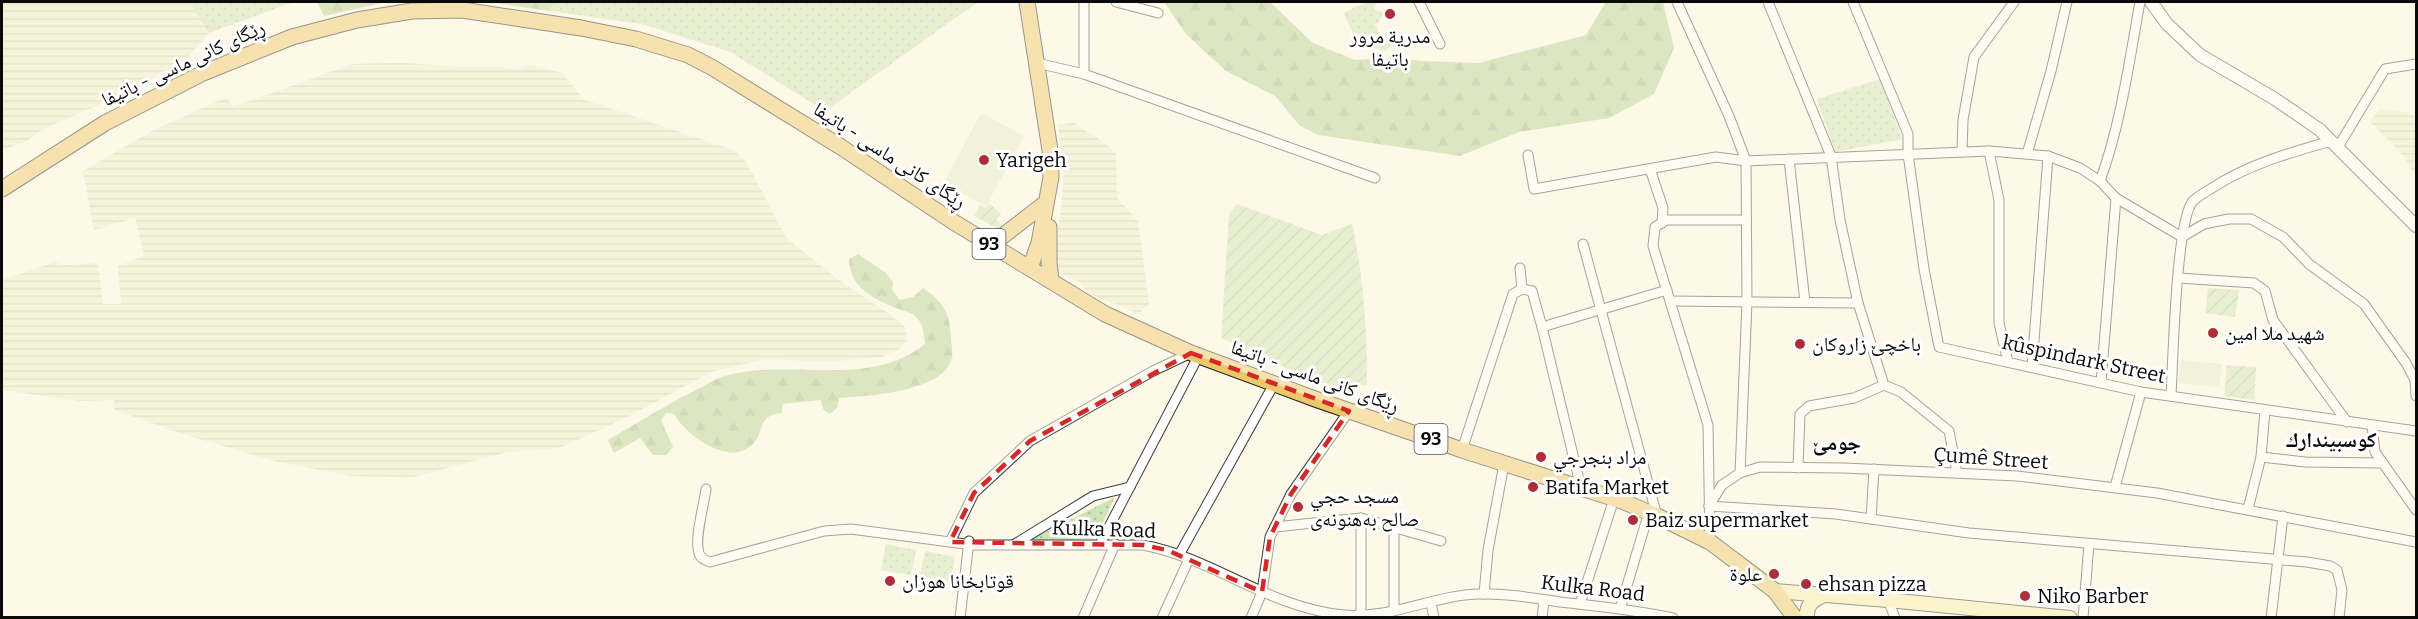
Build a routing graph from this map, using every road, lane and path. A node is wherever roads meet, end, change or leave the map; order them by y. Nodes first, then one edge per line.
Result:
1 (1027, 2) edge
2 (1084, 2) edge
3 (1116, 2) edge
4 (1419, 2) edge
5 (1677, 2) edge
6 (1768, 2) edge
7 (1853, 2) edge
8 (2014, 2) edge
9 (2067, 2) edge
10 (2140, 2) edge
11 (2151, 2) edge
12 (1158, 13) dead end
13 (1440, 44) dead end
14 (1037, 63) junction
15 (2416, 64) edge
16 (1084, 74) junction
17 (2334, 144) junction
18 (1989, 151) junction
19 (1962, 152) junction
20 (1908, 154) junction
21 (2027, 154) junction
22 (1528, 155) dead end
23 (1831, 156) junction
24 (2048, 156) junction
25 (1789, 159) junction
26 (1746, 161) junction
27 (1650, 169) junction
28 (1375, 178) dead end
29 (2100, 181) junction
30 (2, 189) edge
31 (2116, 198) junction
32 (1045, 203) junction
33 (1746, 220) junction
34 (1662, 223) junction
35 (2416, 226) edge
36 (2182, 237) junction
37 (1583, 244) dead end
38 (991, 245) junction
39 (1025, 265) junction
40 (1520, 268) dead end
41 (2179, 278) junction
42 (1051, 281) junction
43 (1522, 289) junction
44 (1667, 290) junction
45 (1671, 301) junction
46 (1747, 302) junction
47 (1805, 302) junction
48 (1858, 303) junction
49 (1600, 311) junction
50 (1542, 327) junction
51 (1195, 354) junction
52 (2008, 362) junction
53 (2032, 367) junction
54 (2416, 380) edge
55 (2101, 382) junction
56 (1274, 384) junction
57 (1884, 385) junction
58 (2141, 392) junction
59 (2170, 396) junction
60 (2416, 396) edge
61 (2265, 410) junction
62 (1349, 411) junction
63 (2347, 422) junction
64 (2372, 426) junction
65 (2416, 431) edge
66 (1462, 450) junction
67 (2261, 456) junction
68 (2383, 463) junction
69 (1504, 464) junction
70 (1798, 468) junction
71 (1874, 470) junction
72 (1740, 473) junction
73 (1957, 473) junction
74 (1130, 487) junction
75 (1581, 488) junction
76 (2115, 488) junction
77 (706, 489) dead end
78 (1614, 498) junction
79 (1709, 506) junction
80 (2248, 509) junction
81 (2416, 510) edge
82 (1653, 514) junction
83 (2283, 516) junction
84 (1361, 518) junction
85 (1871, 519) junction
86 (1394, 526) junction
87 (1275, 527) junction
88 (1441, 541) dead end
89 (950, 542) junction
90 (1710, 542) junction
91 (2416, 542) edge
92 (969, 543) junction
93 (1013, 544) junction
94 (1100, 544) junction
95 (1115, 544) junction
96 (2089, 544) junction
97 (1179, 555) junction
98 (1189, 559) junction
99 (2280, 560) junction
100 (1775, 591) junction
101 (1262, 592) junction
102 (1484, 594) junction
103 (1824, 595) junction
104 (1544, 600) junction
105 (1888, 600) junction
106 (1431, 603) junction
107 (1580, 604) junction
108 (1394, 611) junction
109 (1615, 612) edge
110 (1361, 614) junction
111 (960, 618) edge
112 (1083, 618) edge
113 (1162, 618) edge
114 (1251, 618) edge
115 (1434, 618) edge
116 (1542, 618) edge
117 (1673, 618) edge
118 (1795, 618) edge
119 (1807, 618) edge
120 (1895, 618) edge
121 (2070, 618) edge
122 (2083, 618) edge
123 (2271, 618) edge
124 (2339, 618) edge

1 - 14 main road
2 - 16 street
3 - 12 street
4 - 13 street
5 - 26 street
6 - 23 street
7 - 20 street
8 - 19 street
9 - 21 street
10 - 29 street
11 - 17 street
14 - 16 street
14 - 32 main road
15 - 17 street
16 - 28 street
17 - 35 street
17 - 36 street
18 - 19 street
18 - 21 street
18 - 52 street
19 - 20 street
20 - 23 street
20 - 52 street, kûspindark Street
21 - 24 street
22 - 27 street
23 - 25 street
23 - 48 street
24 - 29 street
24 - 53 street
25 - 26 street
25 - 47 street
26 - 27 street
26 - 33 street
27 - 34 street
29 - 31 street
30 - 38 main road, ڕێگای کانی ماسی - باتيفا / 93
31 - 36 street
31 - 55 street
32 - 38 main road
32 - 39 main road
32 - 42 main road
33 - 34 street
33 - 46 street
34 - 44 street
36 - 41 street
36 - 54 street
37 - 49 street
38 - 39 main road, ڕێگای کانی ماسی - باتيفا / 93
39 - 42 main road, ڕێگای کانی ماسی - باتيفا / 93
40 - 43 street
41 - 59 street
41 - 63 street
42 - 51 main road, ڕێگای کانی ماسی - باتيفا / 93
43 - 50 street
43 - 66 street
44 - 45 street
44 - 49 street
45 - 46 street
45 - 79 street
46 - 47 street
46 - 72 street
47 - 48 street
48 - 57 street
49 - 50 street
49 - 82 street
50 - 75 street
51 - 56 main road, ڕێگای کانی ماسی - باتيفا / 93
51 - 74 street
51 - 89 street
52 - 53 street, kûspindark Street
53 - 55 street, kûspindark Street
54 - 60 street
55 - 58 street, kûspindark Street
56 - 62 main road, ڕێگای کانی ماسی - باتيفا / 93
56 - 97 street
57 - 70 street
57 - 73 street
58 - 59 street, kûspindark Street
58 - 76 street
59 - 61 street, kûspindark Street
61 - 63 street, kûspindark Street
61 - 67 street
62 - 66 main road, ڕێگای کانی ماسی - باتيفا / 93
62 - 87 street
63 - 64 street, kûspindark Street
64 - 65 street, kûspindark Street
64 - 68 street
66 - 69 main road, ڕێگای کانی ماسی - باتيفا / 93
67 - 68 street
67 - 80 street
68 - 81 street
69 - 75 main road, ڕێگای کانی ماسی - باتيفا / 93
69 - 102 street
70 - 71 street, Çumê Street
70 - 72 street, Çumê Street
71 - 73 street, Çumê Street
71 - 85 street
72 - 79 street, Çumê Street
73 - 76 street, Çumê Street
74 - 93 street
74 - 94 street
75 - 78 main road, ڕێگای کانی ماسی - باتيفا / 93
76 - 80 street, Çumê Street
77 - 89 street, Kulka Road
78 - 82 main road, ڕێگای کانی ماسی - باتيفا / 93
78 - 107 street
79 - 85 street
79 - 90 street
80 - 83 street, Çumê Street
82 - 90 main road, ڕێگای کانی ماسی - باتيفا / 93
82 - 109 street
83 - 91 street, Çumê Street
83 - 99 street
84 - 86 street
84 - 87 street
84 - 110 street
85 - 96 street
86 - 88 street
86 - 108 street
87 - 101 street
89 - 92 street, Kulka Road
90 - 100 main road, ڕێگای کانی ماسی - باتيفا / 93
92 - 93 street, Kulka Road
92 - 111 street
93 - 94 street, Kulka Road
94 - 95 street, Kulka Road
95 - 97 street, Kulka Road
95 - 112 street
96 - 99 street
96 - 122 street
97 - 98 street, Kulka Road
98 - 101 street, Kulka Road
98 - 113 street
99 - 123 street
99 - 124 street
100 - 103 main road
100 - 118 main road, ڕێگای کانی ماسی - باتيفا / 93
101 - 110 street, Kulka Road
101 - 114 street
102 - 104 street, Kulka Road
102 - 106 street, Kulka Road
103 - 105 main road
103 - 119 main road
104 - 107 street, Kulka Road
104 - 116 street
105 - 120 street
105 - 121 main road
106 - 108 street, Kulka Road
106 - 115 street
107 - 109 street, Kulka Road
108 - 110 street, Kulka Road
109 - 117 street, Kulka Road

